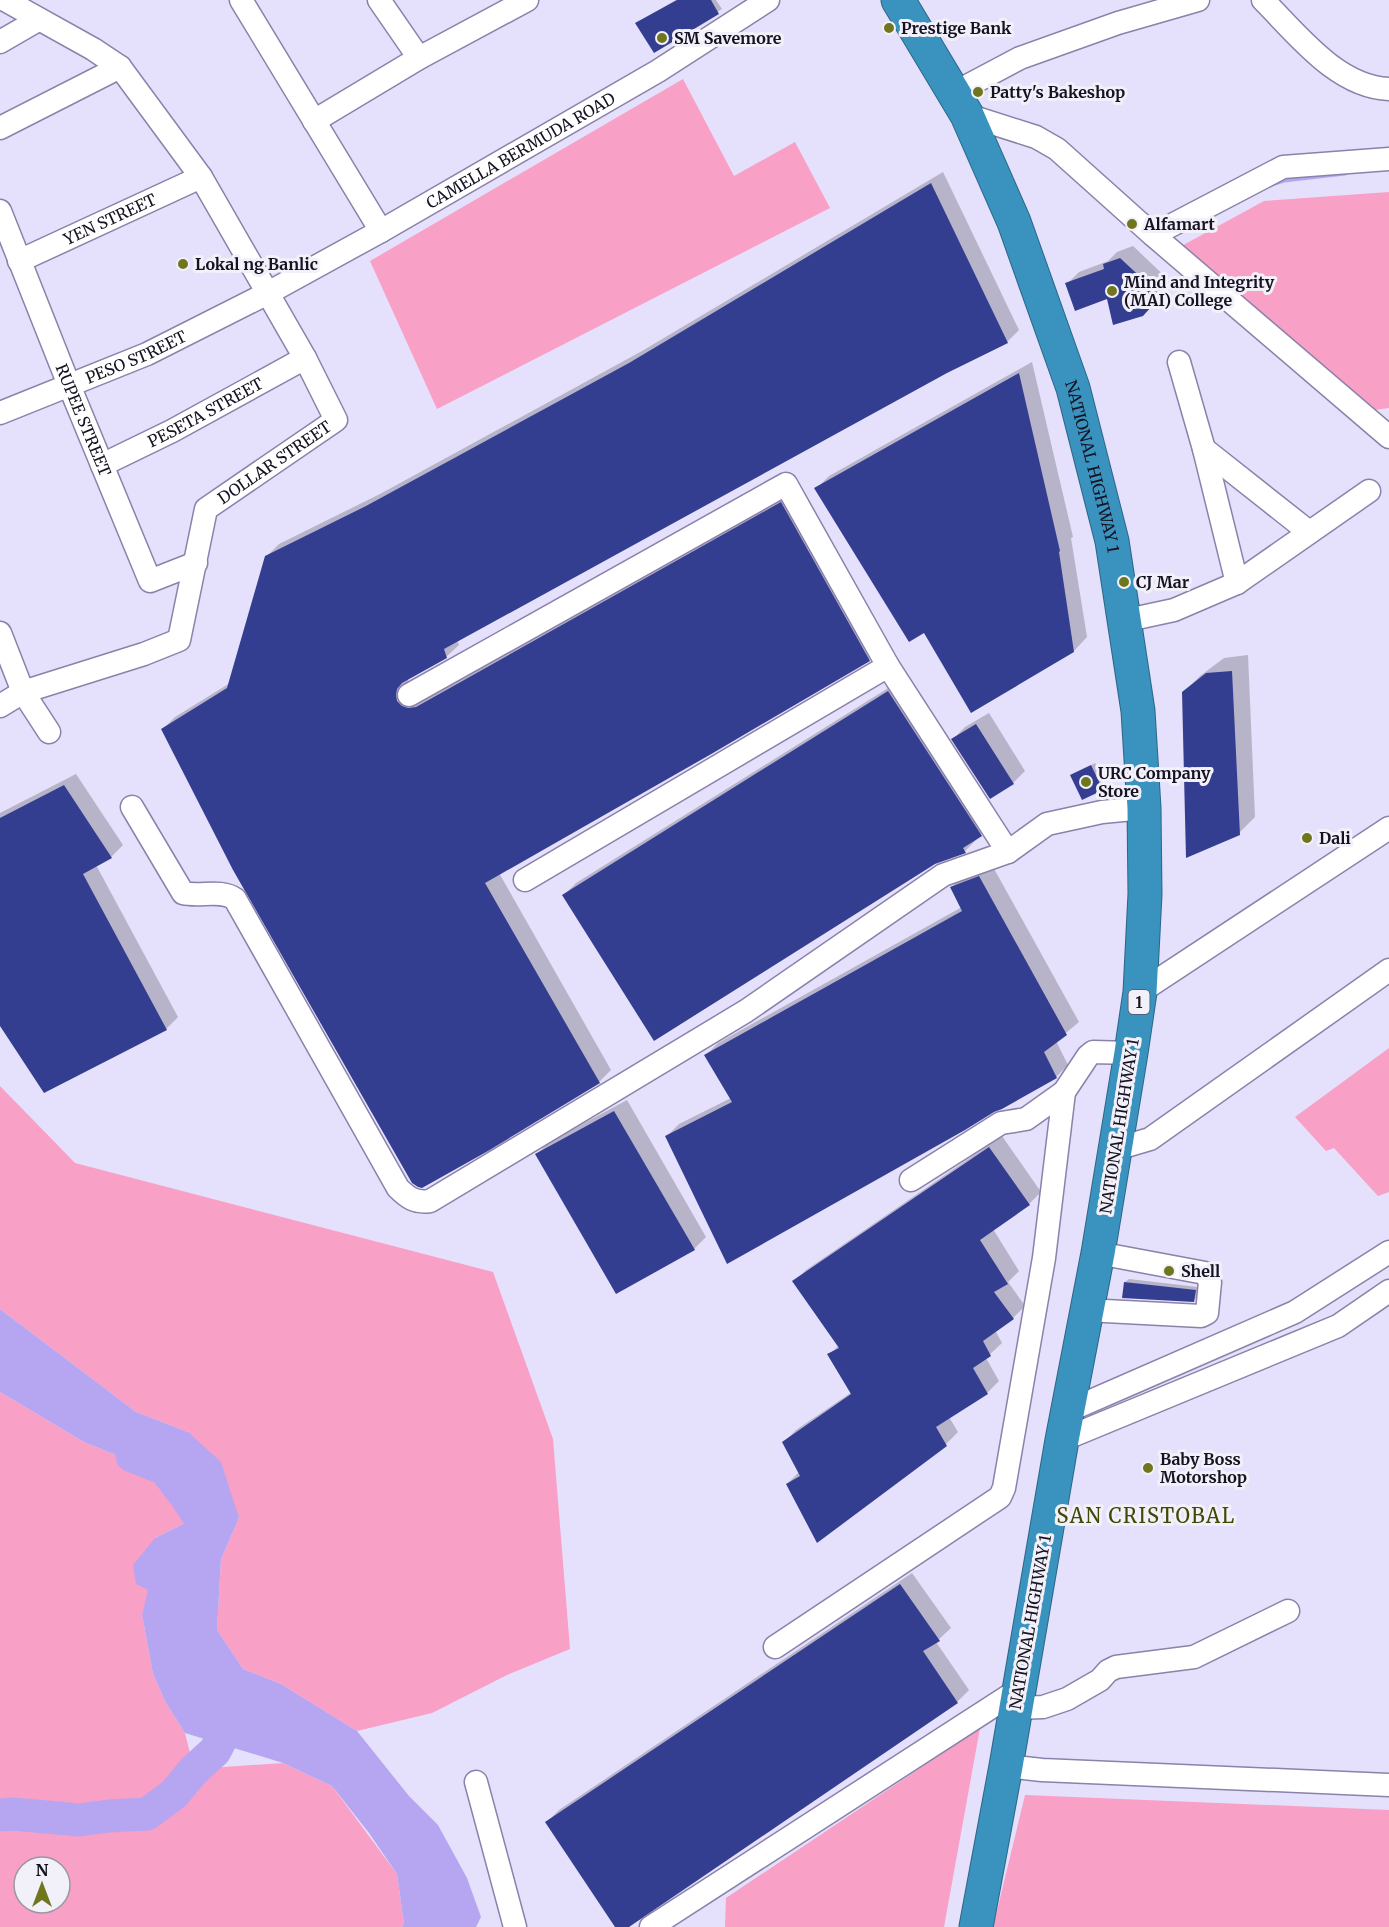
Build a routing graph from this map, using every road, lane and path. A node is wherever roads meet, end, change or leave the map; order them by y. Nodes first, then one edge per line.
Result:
1 (5, 0) edge
2 (241, 0) edge
3 (379, 0) edge
4 (768, 0) edge
5 (898, 0) edge
6 (1198, 0) edge
7 (1263, 0) edge
8 (514, 3) edge
9 (740, 7) edge
10 (38, 20) junction
11 (0, 42) edge
12 (419, 58) junction
13 (120, 67) junction
14 (1389, 88) edge
15 (960, 104) junction
16 (314, 121) junction
17 (0, 128) edge
18 (1389, 159) edge
19 (201, 177) junction
20 (0, 212) edge
21 (381, 231) junction
22 (1153, 235) junction
23 (19, 261) junction
24 (268, 292) junction
25 (305, 358) junction
26 (1179, 362) dead end
27 (69, 385) junction
28 (0, 413) edge
29 (1389, 437) edge
30 (1204, 449) junction
31 (102, 465) junction
32 (1370, 491) dead end
33 (1309, 532) junction
34 (196, 563) junction
35 (1237, 583) junction
36 (1124, 621) junction
37 (0, 633) edge
38 (888, 666) junction
39 (23, 692) junction
40 (410, 695) dead end
41 (0, 706) edge
42 (49, 732) dead end
43 (132, 807) dead end
44 (1144, 808) junction
45 (1389, 828) edge
46 (1008, 852) junction
47 (525, 880) dead end
48 (1389, 970) edge
49 (1140, 992) junction
50 (1131, 1053) junction
51 (1064, 1092) junction
52 (1116, 1149) junction
53 (911, 1180) dead end
54 (1098, 1252) junction
55 (1389, 1252) edge
56 (1389, 1291) edge
57 (1086, 1310) junction
58 (1065, 1426) junction
59 (1288, 1611) dead end
60 (775, 1647) dead end
61 (1016, 1699) junction
62 (1006, 1766) junction
63 (476, 1782) dead end
64 (1389, 1785) edge
65 (515, 1927) edge
66 (651, 1927) edge
67 (976, 1927) edge

1 - 10 street, DOLLAR STREET
2 - 16 street
3 - 12 street
4 - 9 street, CAMELLA BERMUDA ROAD
5 - 15 highway, NATIONAL HIGHWAY 1 / 1
6 - 15 street
7 - 14 street
8 - 12 street
9 - 21 street, CAMELLA BERMUDA ROAD
10 - 11 street
10 - 13 street, DOLLAR STREET
12 - 16 street
13 - 17 street
13 - 19 street, DOLLAR STREET
15 - 22 street
15 - 36 highway, NATIONAL HIGHWAY 1 / 1
16 - 21 street
18 - 22 street
19 - 23 street, YEN STREET
19 - 24 street, DOLLAR STREET
20 - 23 street, RUPEE STREET
21 - 24 street, CAMELLA BERMUDA ROAD
22 - 29 street
23 - 27 street, RUPEE STREET
24 - 25 street, DOLLAR STREET
24 - 27 street, PESO STREET
25 - 31 street, PESETA STREET
25 - 34 street, DOLLAR STREET
26 - 30 street
27 - 28 street, PESO STREET
27 - 31 street, RUPEE STREET
30 - 33 street
30 - 35 street
31 - 34 street, RUPEE STREET
32 - 33 street
33 - 35 street
34 - 39 street, DOLLAR STREET
35 - 36 street
36 - 44 highway, NATIONAL HIGHWAY 1 / 1
37 - 39 street
38 - 40 street
38 - 46 street
38 - 47 street
39 - 41 street, DOLLAR STREET
39 - 42 street
43 - 46 street
44 - 46 street
44 - 49 highway, NATIONAL HIGHWAY 1 / 1
45 - 49 street
48 - 52 street
49 - 50 highway, NATIONAL HIGHWAY 1 / 1
50 - 51 street
50 - 52 highway, NATIONAL HIGHWAY 1 / 1
51 - 53 street
51 - 60 street
52 - 54 highway, NATIONAL HIGHWAY 1 / 1
54 - 57 highway, NATIONAL HIGHWAY 1 / 1
54 - 57 street
55 - 58 street
56 - 58 street
57 - 58 highway, NATIONAL HIGHWAY 1 / 1
58 - 61 highway, NATIONAL HIGHWAY 1 / 1
59 - 61 street
61 - 62 highway, NATIONAL HIGHWAY 1 / 1
61 - 66 street
62 - 64 street
62 - 67 highway, NATIONAL HIGHWAY 1 / 1
63 - 65 street

